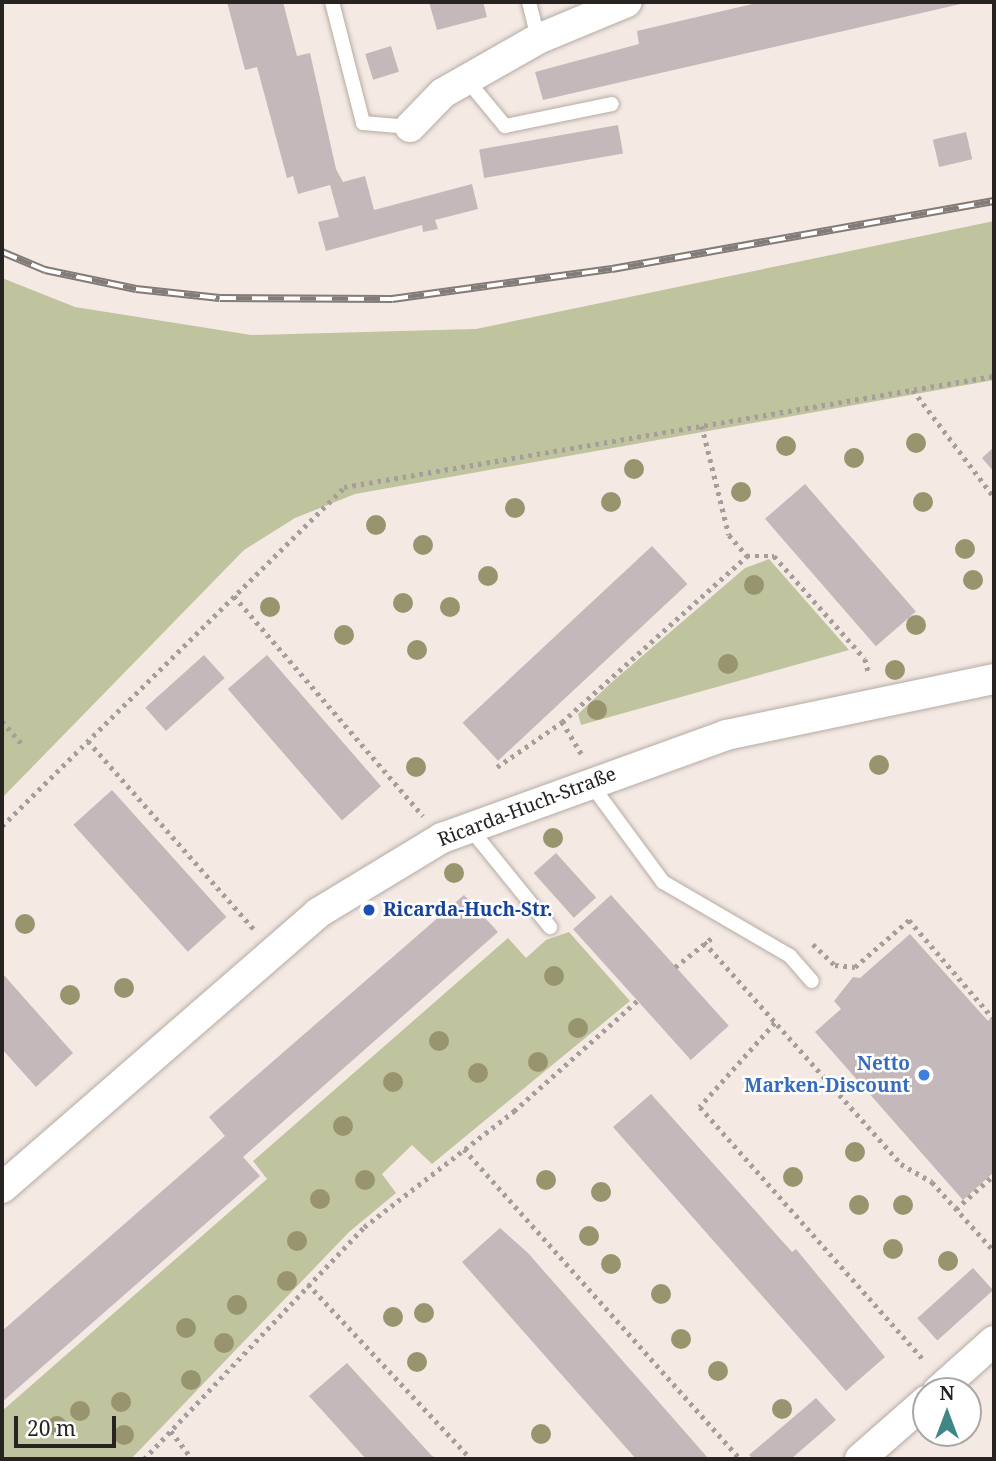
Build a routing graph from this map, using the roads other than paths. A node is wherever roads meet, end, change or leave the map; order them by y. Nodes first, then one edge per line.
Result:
1 (332, 2) edge
2 (528, 2) edge
3 (627, 2) edge
4 (538, 39) junction
5 (467, 80) junction
6 (612, 104) dead end
7 (410, 127) joint
8 (994, 679) edge
9 (589, 782) junction
10 (455, 832) junction
11 (550, 927) dead end
12 (812, 981) dead end
13 (2, 1188) edge
14 (994, 1341) edge
15 (953, 1377) edge
16 (912, 1413) edge
17 (860, 1459) edge

1 - 7 lane
2 - 4 lane
3 - 4 street
4 - 5 street
5 - 6 lane
5 - 7 street
8 - 9 street, Ricarda-Huch-Straße
9 - 10 street, Ricarda-Huch-Straße
9 - 12 lane
10 - 11 lane
10 - 13 street, Ricarda-Huch-Straße
14 - 15 street
16 - 17 street

